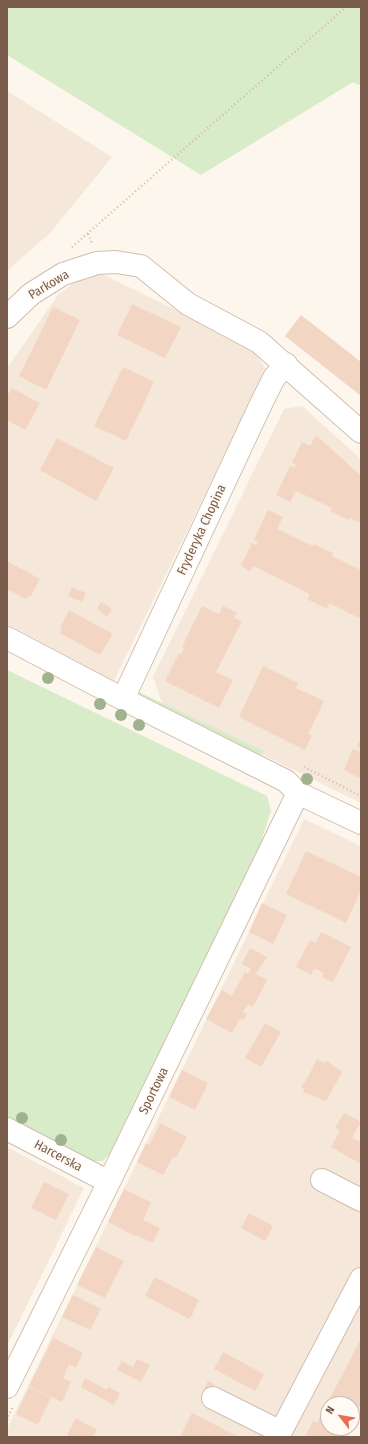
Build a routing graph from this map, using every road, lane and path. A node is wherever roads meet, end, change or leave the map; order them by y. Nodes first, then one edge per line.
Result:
1 (346, 7) edge
2 (88, 234) junction
3 (71, 248) dead end
4 (95, 254) junction
5 (7, 317) edge
6 (286, 364) junction
7 (361, 432) edge
8 (7, 638) edge
9 (123, 700) junction
10 (312, 771) dead end
11 (298, 793) junction
12 (361, 796) edge
13 (361, 824) edge
14 (7, 1129) edge
15 (322, 1180) dead end
16 (109, 1182) junction
17 (361, 1200) edge
18 (361, 1279) edge
19 (7, 1387) edge
20 (212, 1398) dead end
21 (280, 1435) edge

1 - 2 path
2 - 3 path
2 - 4 path
4 - 5 street, Parkowa
4 - 6 street
6 - 7 street
6 - 9 street, Fryderyka Chopina
8 - 9 street
9 - 11 street
10 - 12 path
11 - 13 street
11 - 16 street, Sportowa
14 - 16 street, Harcerska
15 - 17 street
16 - 19 street, Sportowa
18 - 21 street
20 - 21 street

